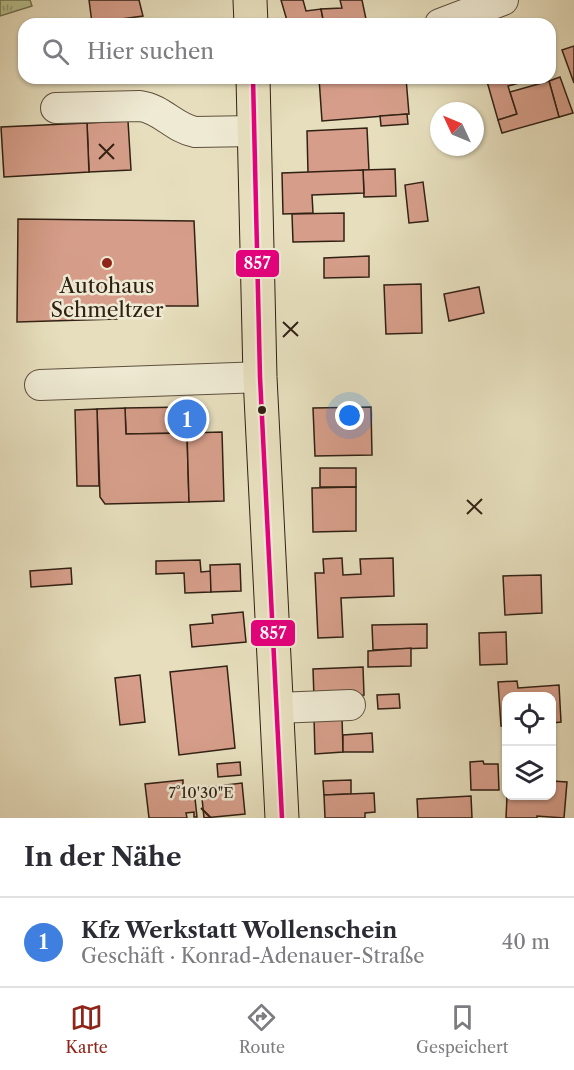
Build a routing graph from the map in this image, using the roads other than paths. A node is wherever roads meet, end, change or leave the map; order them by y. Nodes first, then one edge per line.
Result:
1 (250, 0) edge
2 (503, 0) edge
3 (251, 18) edge
4 (456, 18) edge
5 (253, 84) edge
6 (56, 108) dead end
7 (255, 131) junction
8 (260, 377) junction
9 (40, 385) dead end
10 (350, 705) dead end
11 (276, 708) junction
12 (282, 818) edge

1 - 3 main road
2 - 4 street
5 - 7 main road
6 - 7 street
7 - 8 main road
8 - 9 street
8 - 11 main road
10 - 11 street
11 - 12 main road

